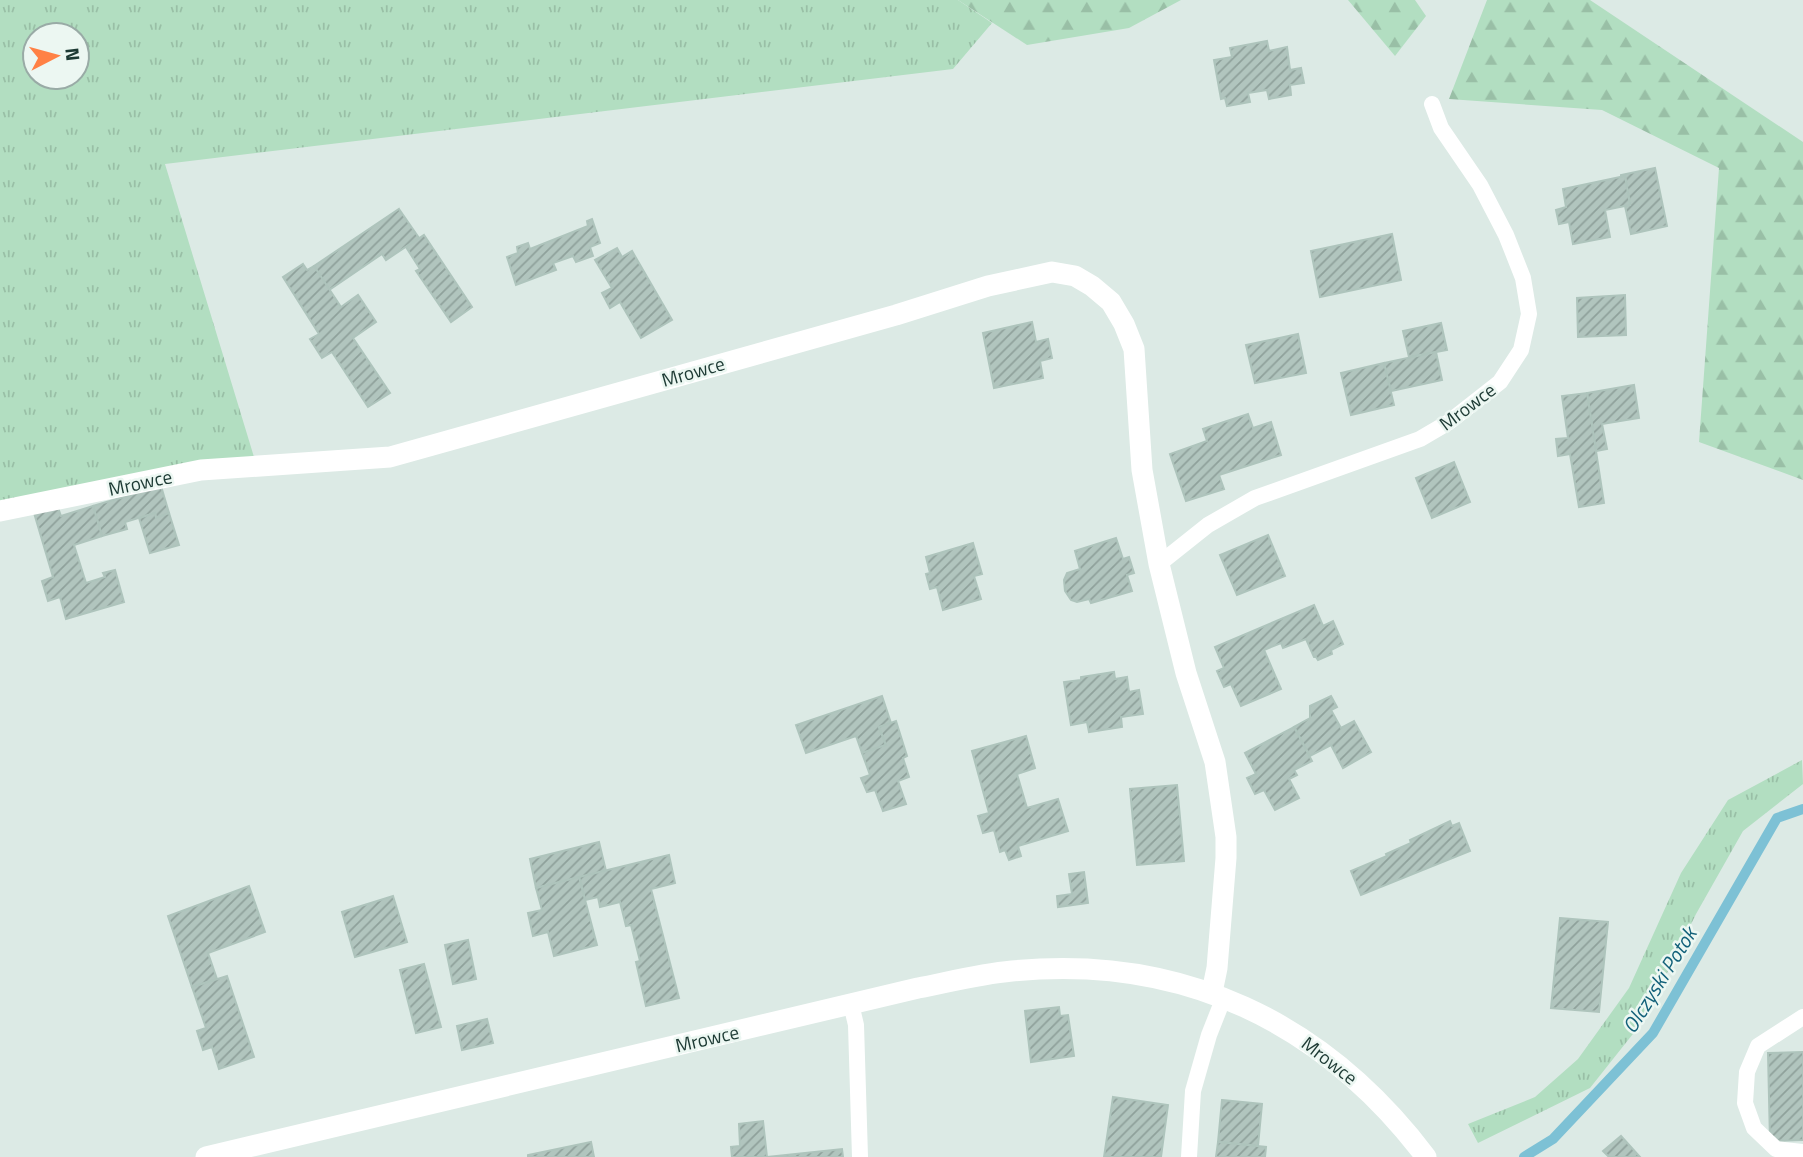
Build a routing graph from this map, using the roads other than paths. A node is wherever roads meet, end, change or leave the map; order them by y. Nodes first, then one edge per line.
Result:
1 (1432, 104) dead end
2 (0, 511) edge
3 (1159, 564) junction
4 (1218, 995) junction
5 (851, 1004) junction
6 (1803, 1017) edge
7 (1803, 1152) edge
8 (1424, 1154) edge
9 (206, 1157) edge
10 (860, 1157) edge
11 (1189, 1157) edge

1 - 3 lane, Mrowce
2 - 3 street, Mrowce
3 - 4 street, Mrowce
4 - 5 street, Mrowce
4 - 8 street, Mrowce
4 - 11 lane
5 - 9 street, Mrowce
5 - 10 lane
6 - 7 lane

